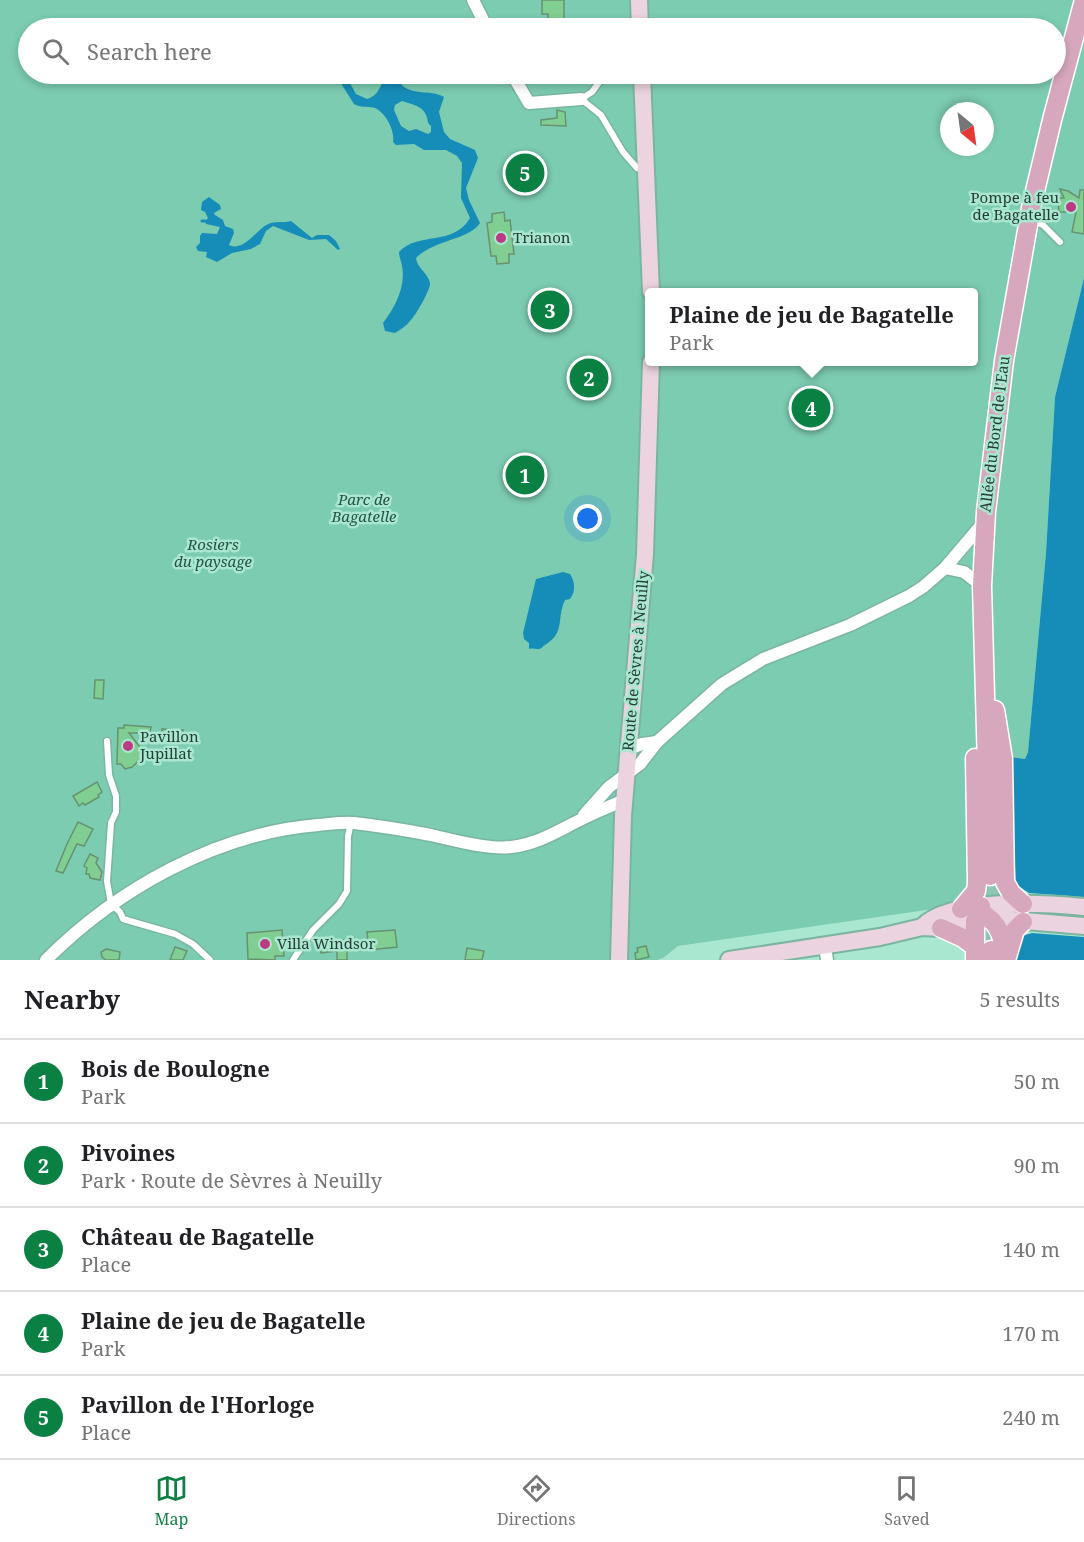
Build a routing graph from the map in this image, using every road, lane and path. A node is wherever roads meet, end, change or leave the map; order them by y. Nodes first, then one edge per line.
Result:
1 (473, 0) edge
2 (639, 0) edge
3 (1084, 0) edge
4 (482, 18) edge
5 (634, 18) edge
6 (1066, 68) edge
7 (518, 84) edge
8 (598, 84) edge
9 (642, 84) edge
10 (1062, 84) edge
11 (581, 99) junction
12 (637, 168) dead end
13 (1029, 219) junction
14 (1060, 242) dead end
15 (651, 288) edge
16 (651, 366) edge
17 (984, 522) junction
18 (945, 568) junction
19 (982, 586) junction
20 (107, 741) dead end
21 (657, 742) junction
22 (628, 749) junction
23 (626, 776) junction
24 (624, 800) junction
25 (579, 820) junction
26 (351, 823) junction
27 (111, 904) junction
28 (1084, 906) edge
29 (993, 919) edge
30 (1084, 926) edge
31 (922, 927) junction
32 (941, 928) junction
33 (826, 953) edge
34 (46, 960) edge
35 (210, 960) edge
36 (293, 960) edge
37 (619, 960) edge
38 (729, 960) edge

1 - 4 street
2 - 5 street
3 - 6 main road, Allée du Bord de l'Eau
7 - 11 street
8 - 11 lane
9 - 15 street
10 - 13 main road, Allée du Bord de l'Eau
11 - 12 lane
13 - 14 lane
13 - 17 main road, Allée du Bord de l'Eau
16 - 22 street, Route de Sèvres à Neuilly
17 - 18 street
17 - 19 main road, Allée du Bord de l'Eau
18 - 19 street
18 - 21 street
19 - 29 main road, Allée du Bord de l'Eau
20 - 27 lane
21 - 22 street
21 - 23 street
22 - 23 street, Route de Sèvres à Neuilly
23 - 24 street, Route de Sèvres à Neuilly
23 - 25 street
24 - 25 street
24 - 37 street, Route de Sèvres à Neuilly
25 - 26 street
26 - 27 street
26 - 36 lane
27 - 34 street
27 - 35 lane
28 - 29 street
29 - 30 street
29 - 31 street
29 - 32 street
29 - 32 main road
31 - 32 street
31 - 33 street
33 - 38 street

